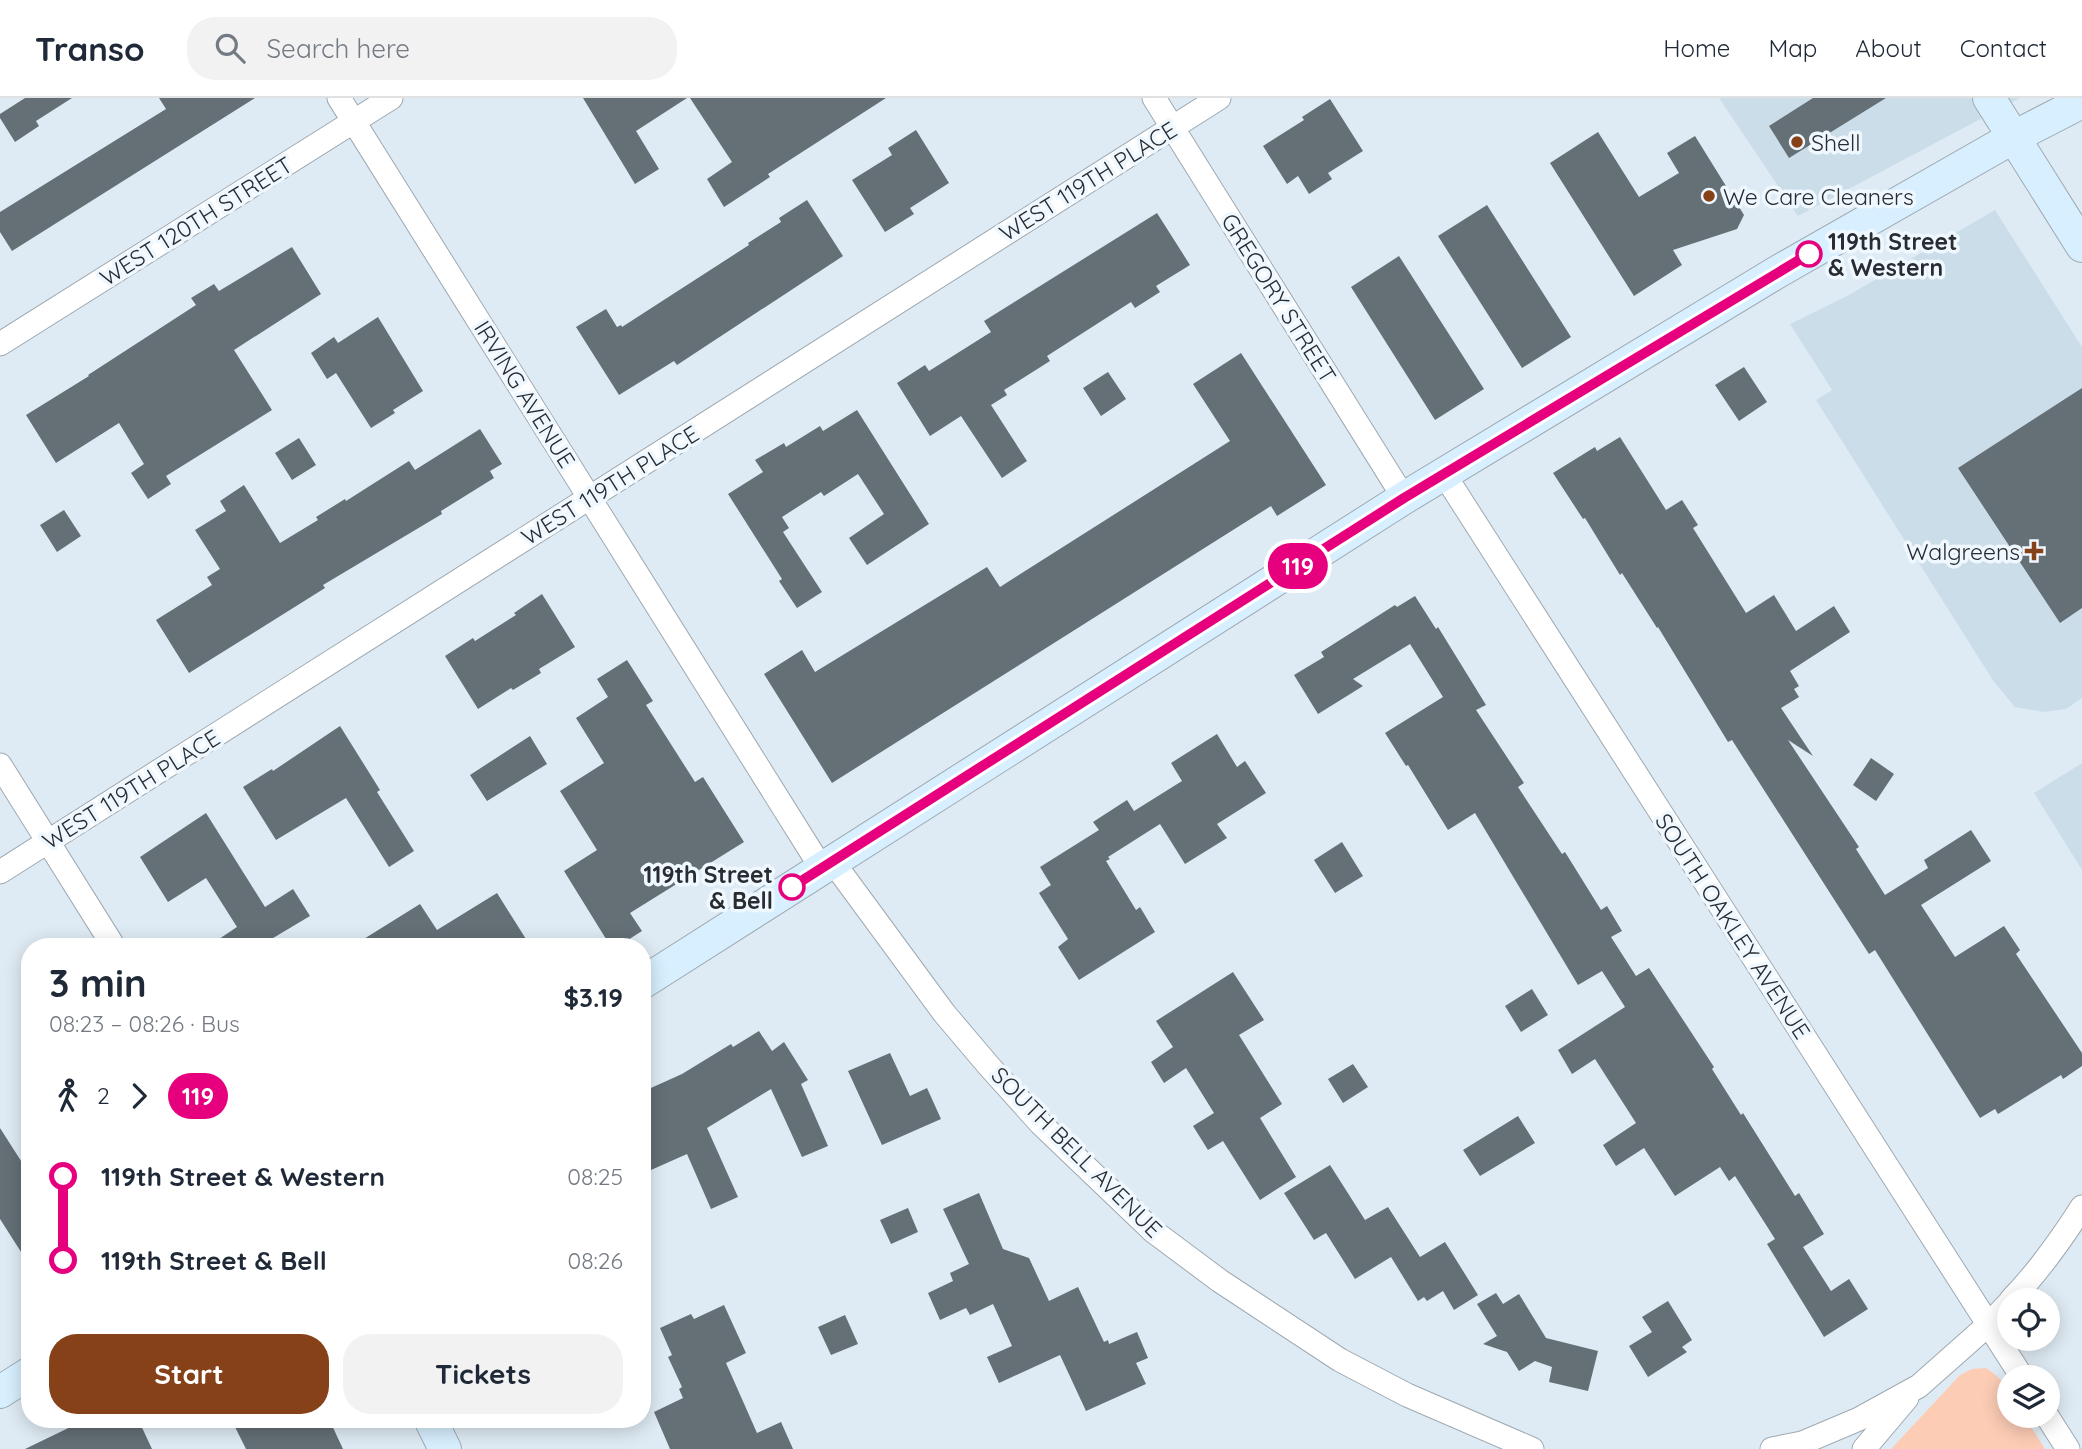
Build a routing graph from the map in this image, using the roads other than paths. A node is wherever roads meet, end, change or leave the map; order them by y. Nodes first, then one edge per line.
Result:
1 (339, 98) edge
2 (391, 98) edge
3 (1154, 98) edge
4 (1219, 98) edge
5 (1989, 98) edge
6 (2082, 102) edge
7 (354, 122) junction
8 (1172, 128) junction
9 (2014, 137) junction
10 (2082, 246) edge
11 (0, 344) edge
12 (1444, 474) junction
13 (589, 498) junction
14 (1404, 498) junction
15 (0, 765) edge
16 (47, 842) junction
17 (827, 865) junction
18 (0, 872) edge
19 (108, 938) edge
20 (651, 977) edge
21 (2082, 1207) edge
22 (2022, 1288) edge
23 (1997, 1315) edge
24 (1989, 1324) junction
25 (2015, 1365) edge
26 (21, 1379) edge
27 (1919, 1386) junction
28 (0, 1392) edge
29 (434, 1428) edge
30 (2055, 1428) edge
31 (1533, 1448) edge
32 (445, 1449) edge
33 (1772, 1449) edge
34 (1864, 1449) edge
35 (2068, 1449) edge

1 - 7 street, IRVING AVENUE
2 - 7 street, WEST 120TH STREET
3 - 8 street, GREGORY STREET
4 - 8 street, WEST 119TH PLACE
5 - 9 street
6 - 9 street
7 - 11 street, WEST 120TH STREET
7 - 13 street, IRVING AVENUE
8 - 13 street, WEST 119TH PLACE
8 - 14 street, GREGORY STREET
9 - 10 street
9 - 12 street
12 - 14 street
12 - 24 street, SOUTH OAKLEY AVENUE
13 - 16 street, WEST 119TH PLACE
13 - 17 street, IRVING AVENUE
14 - 17 street
15 - 16 street
16 - 18 street, WEST 119TH PLACE
16 - 19 street
17 - 20 street
17 - 31 street, SOUTH BELL AVENUE
21 - 22 street
23 - 24 street
24 - 25 street, SOUTH OAKLEY AVENUE
24 - 27 street
26 - 28 street
27 - 33 street
27 - 34 street
29 - 32 street
30 - 35 street

